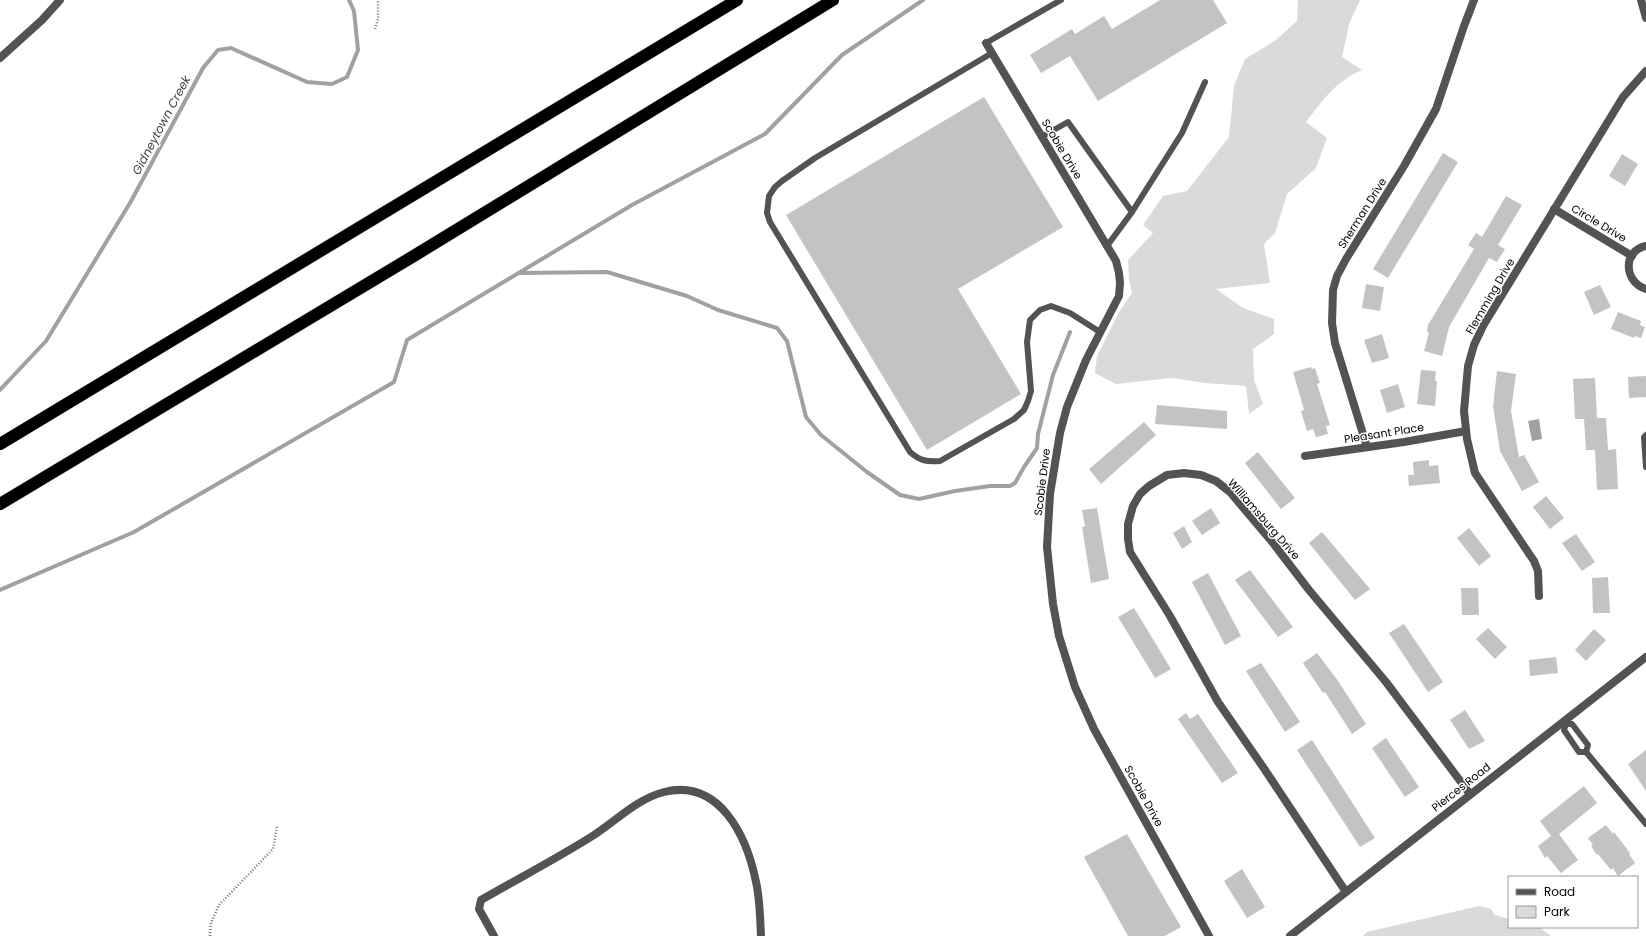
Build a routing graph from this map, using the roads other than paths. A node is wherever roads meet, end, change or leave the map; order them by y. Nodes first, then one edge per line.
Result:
1 (60, 0) edge
2 (737, 0) edge
3 (834, 0) edge
4 (1061, 0) edge
5 (1474, 0) edge
6 (1641, 0) edge
7 (1646, 18) edge
8 (986, 43) joint
9 (992, 53) junction
10 (0, 58) edge
11 (1646, 71) edge
12 (1205, 82) dead end
13 (1042, 137) junction
14 (1554, 209) junction
15 (1132, 212) junction
16 (1107, 246) junction
17 (1646, 246) edge
18 (1632, 256) junction
19 (1646, 289) edge
20 (1100, 332) junction
21 (1466, 431) junction
22 (1646, 435) edge
23 (0, 444) edge
24 (1367, 447) junction
25 (1305, 456) dead end
26 (1646, 467) edge
27 (0, 504) edge
28 (1539, 596) dead end
29 (1646, 657) edge
30 (1565, 723) junction
31 (1586, 752) junction
32 (1470, 794) junction
33 (1646, 824) edge
34 (1346, 892) junction
35 (494, 936) edge
36 (761, 936) edge
37 (1210, 936) edge
38 (1290, 936) edge

1 - 10 street
2 - 23 highway
3 - 27 highway
4 - 8 lane
5 - 24 street, Sherman Drive
6 - 7 street
8 - 9 street, Scobie Drive
9 - 13 street, Scobie Drive
9 - 20 lane
11 - 14 street, Flemming Drive
12 - 15 lane
13 - 15 lane
13 - 16 street, Scobie Drive
14 - 18 street, Circle Drive
14 - 21 street, Flemming Drive
15 - 16 lane
16 - 20 street, Scobie Drive
17 - 18 street, Circle Drive
18 - 19 street, Circle Drive
20 - 37 street, Scobie Drive
21 - 24 street, Pleasant Place
21 - 28 street, Flemming Drive
22 - 26 lane
24 - 25 street, Pleasant Place
29 - 30 street, Pierces Road
30 - 31 lane
30 - 31 lane
30 - 32 street, Pierces Road
31 - 33 lane
32 - 34 street, Pierces Road
32 - 34 street, Williamsburg Drive
34 - 38 street, Pierces Road
35 - 36 street

